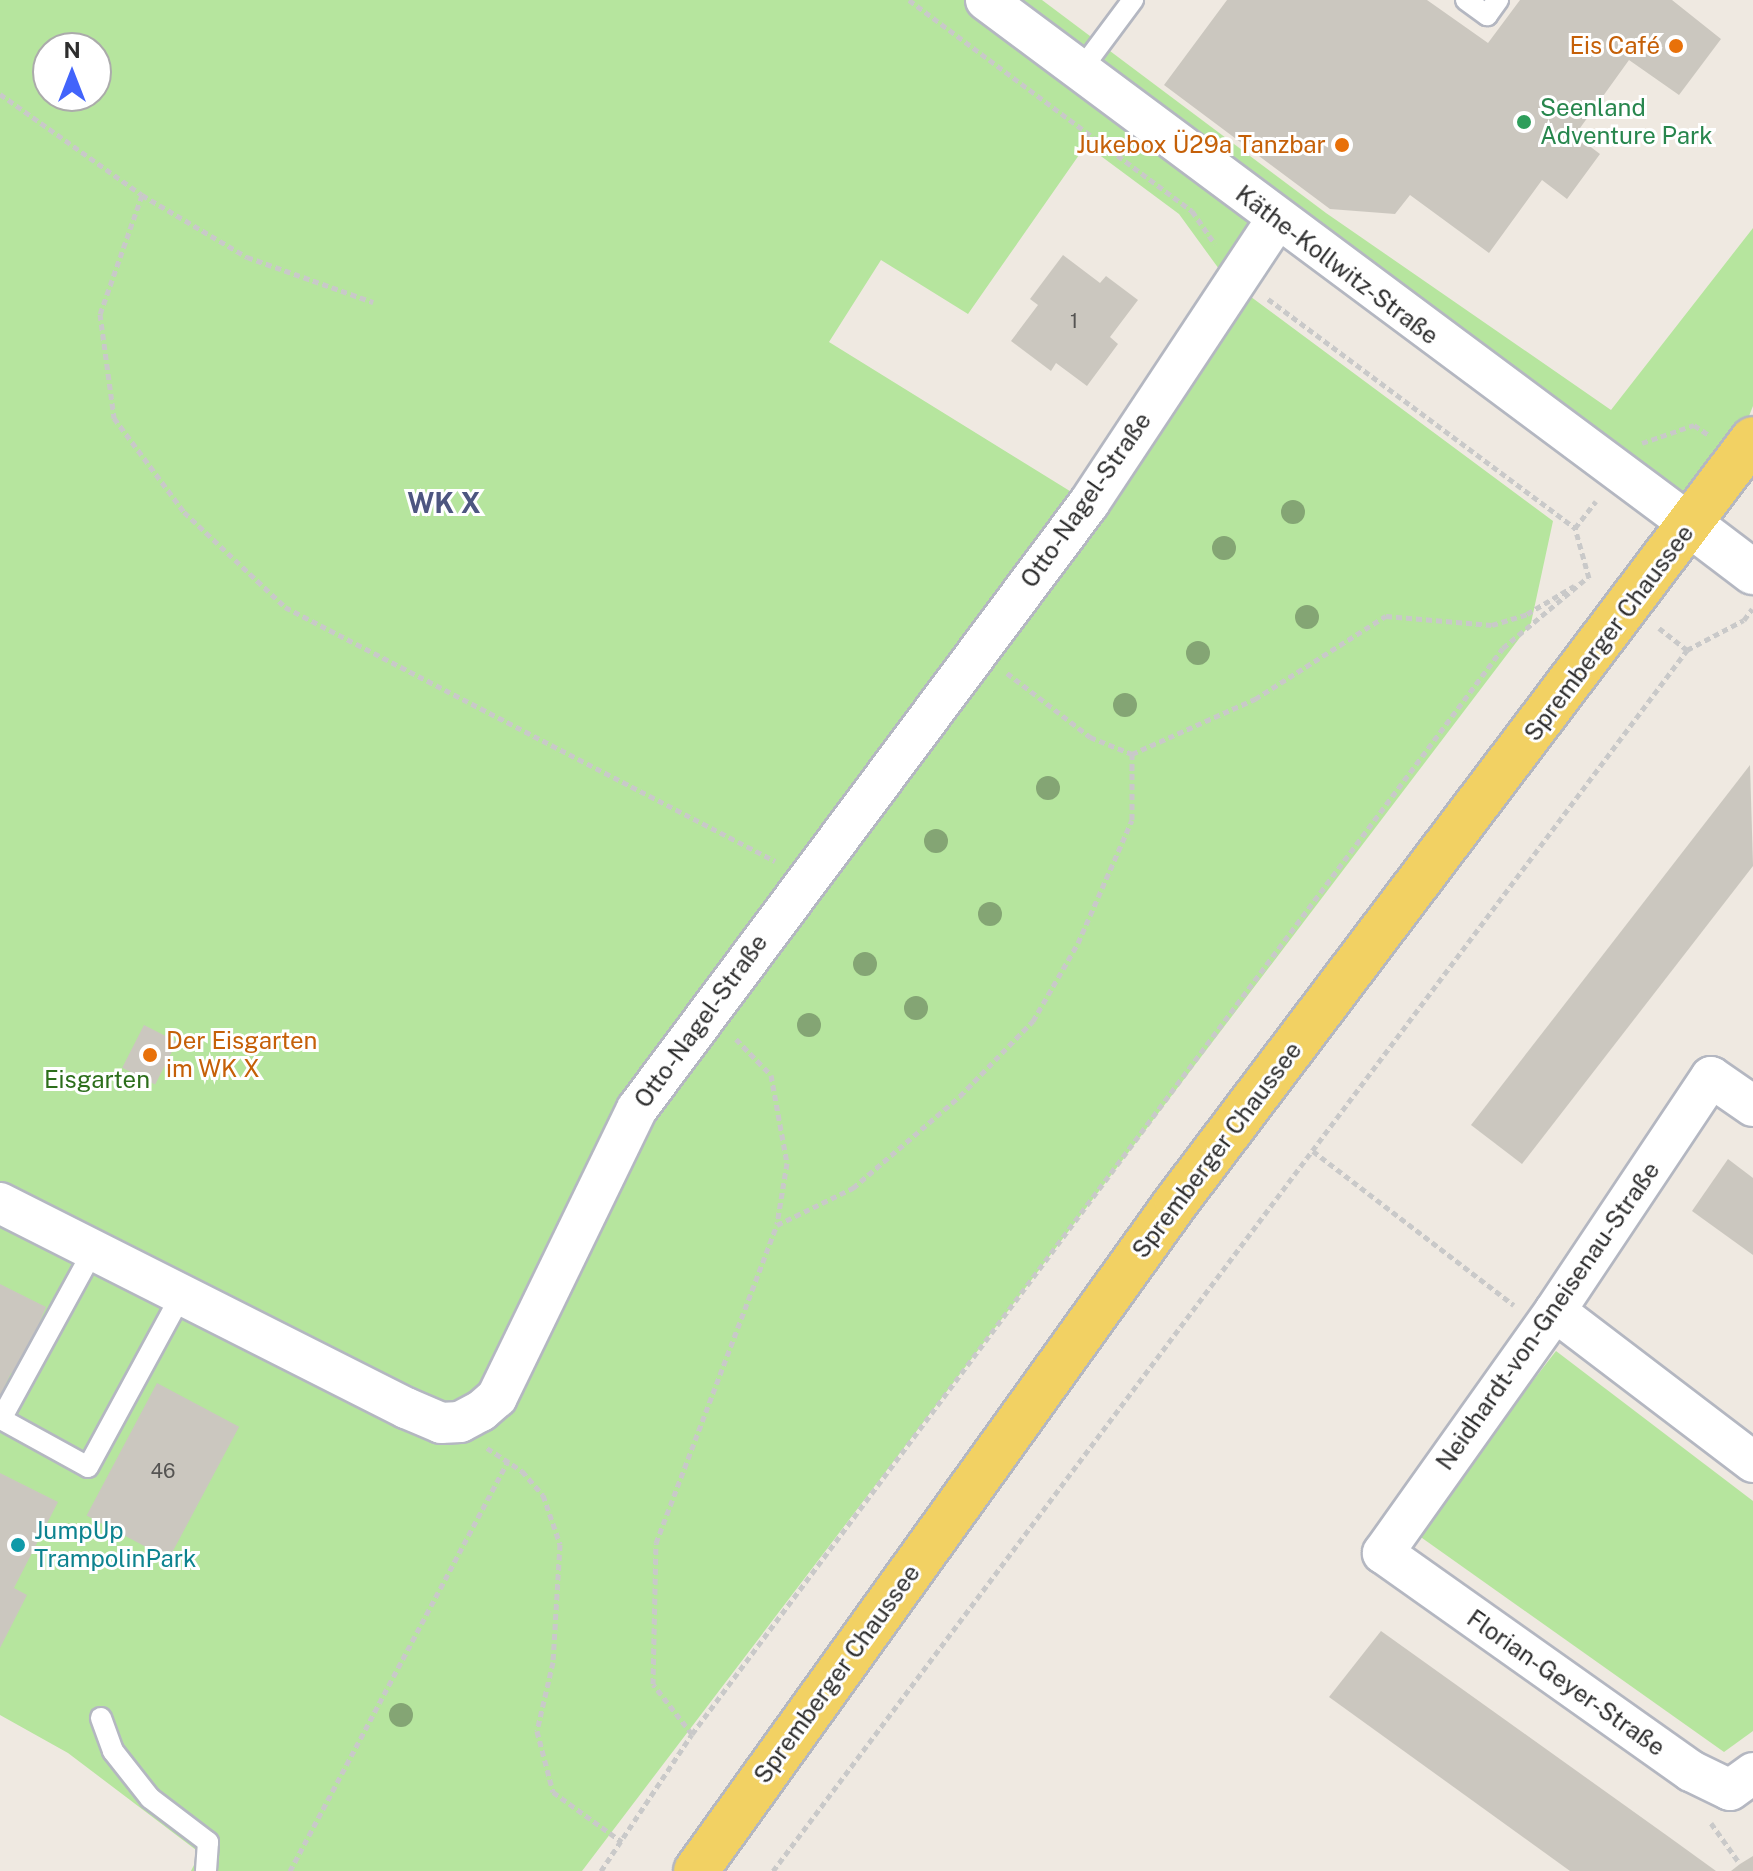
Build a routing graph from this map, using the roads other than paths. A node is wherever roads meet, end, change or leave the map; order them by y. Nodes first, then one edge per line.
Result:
1 (986, 0) edge
2 (1133, 0) edge
3 (1466, 0) edge
4 (1498, 0) edge
5 (1080, 71) junction
6 (1276, 220) junction
7 (1753, 439) edge
8 (1691, 525) junction
9 (1753, 572) edge
10 (1753, 1106) edge
11 (0, 1203) edge
12 (93, 1251) junction
13 (181, 1296) junction
14 (1549, 1319) junction
15 (1753, 1462) edge
16 (1383, 1553) joint
17 (101, 1718) dead end
18 (1753, 1773) edge
19 (206, 1871) edge
20 (696, 1871) edge

1 - 5 street, Käthe-Kollwitz-Straße
2 - 5 lane
3 - 4 lane
5 - 6 street, Käthe-Kollwitz-Straße
6 - 8 street, Käthe-Kollwitz-Straße
6 - 13 street, Otto-Nagel-Straße
7 - 8 main road, Spremberger Chaussee
8 - 9 street
8 - 20 main road, Spremberger Chaussee
10 - 14 street, Neidhardt-von-Gneisenau-Straße
11 - 12 street
12 - 13 street
12 - 13 lane
14 - 15 street
14 - 16 street, Neidhardt-von-Gneisenau-Straße
16 - 18 street, Florian-Geyer-Straße
17 - 19 lane

